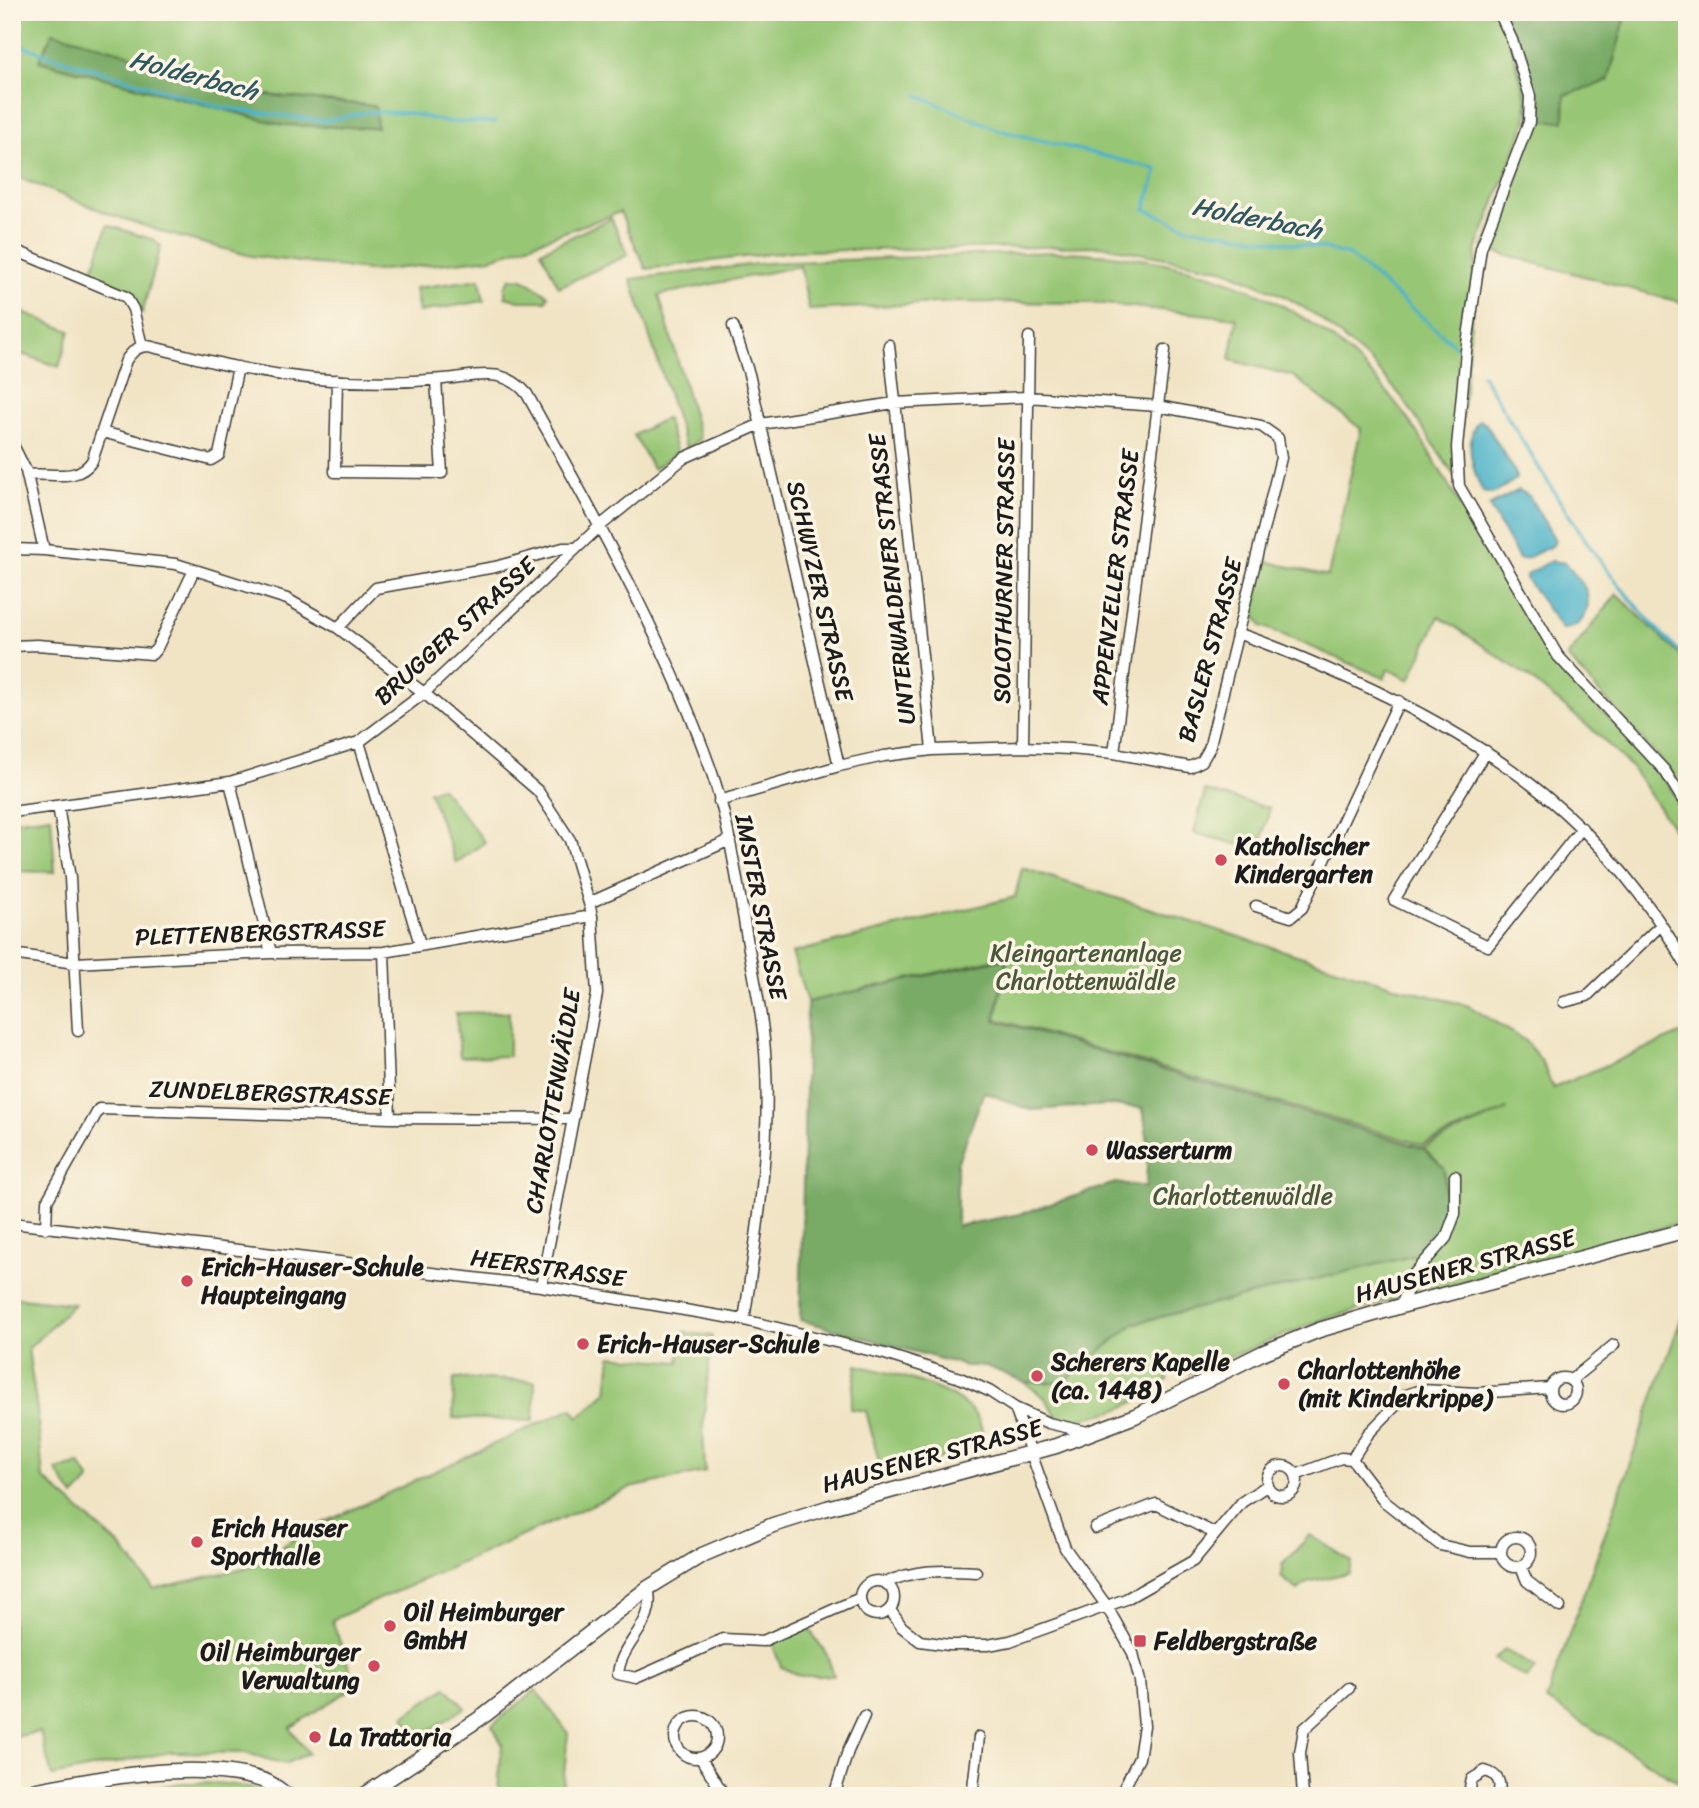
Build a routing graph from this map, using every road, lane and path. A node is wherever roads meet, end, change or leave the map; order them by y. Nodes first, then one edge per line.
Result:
1 (1499, 12) edge
2 (12, 249) edge
3 (733, 326) dead end
4 (1028, 337) dead end
5 (889, 345) dead end
6 (142, 346) junction
7 (1165, 350) dead end
8 (238, 367) junction
9 (337, 380) junction
10 (436, 380) junction
11 (1027, 397) junction
12 (894, 403) junction
13 (1158, 406) junction
14 (761, 425) junction
15 (102, 432) junction
16 (12, 443) edge
17 (27, 475) junction
18 (600, 526) junction
19 (577, 548) junction
20 (12, 549) edge
21 (44, 550) junction
22 (194, 570) junction
23 (338, 628) junction
24 (1237, 633) junction
25 (12, 646) edge
26 (424, 693) junction
27 (1399, 701) junction
28 (359, 742) junction
29 (1023, 747) junction
30 (932, 750) junction
31 (1486, 751) junction
32 (1114, 753) junction
33 (839, 766) junction
34 (230, 782) junction
35 (719, 801) junction
36 (58, 806) junction
37 (1687, 807) edge
38 (12, 812) edge
39 (1582, 828) junction
40 (730, 840) junction
41 (589, 903) junction
42 (1256, 906) dead end
43 (592, 916) junction
44 (1661, 925) junction
45 (420, 944) junction
46 (384, 951) junction
47 (271, 953) junction
48 (12, 954) edge
49 (75, 962) junction
50 (1687, 967) edge
51 (1564, 1002) dead end
52 (78, 1031) dead end
53 (390, 1118) junction
54 (573, 1119) junction
55 (1455, 1176) dead end
56 (12, 1223) edge
57 (46, 1228) junction
58 (1687, 1230) edge
59 (541, 1286) junction
60 (1401, 1306) junction
61 (744, 1320) junction
62 (1614, 1345) dead end
63 (1571, 1380) junction
64 (1550, 1388) junction
65 (1015, 1408) junction
66 (1092, 1433) junction
67 (1032, 1454) junction
68 (1352, 1458) junction
69 (1296, 1475) junction
70 (1268, 1485) junction
71 (1095, 1528) dead end
72 (1214, 1533) junction
73 (1500, 1552) junction
74 (1521, 1567) junction
75 (976, 1572) dead end
76 (885, 1583) junction
77 (648, 1588) junction
78 (860, 1598) junction
79 (1106, 1605) junction
80 (1560, 1607) dead end
81 (890, 1610) junction
82 (1349, 1688) dead end
83 (864, 1716) dead end
84 (979, 1737) dead end
85 (702, 1757) dead end
86 (12, 1795) edge
87 (288, 1796) edge
88 (363, 1796) edge
89 (725, 1796) edge
90 (834, 1796) edge
91 (972, 1796) edge
92 (1121, 1796) edge
93 (1303, 1796) edge
94 (1472, 1796) edge
95 (1497, 1796) edge

1 - 37 street
2 - 6 street
3 - 14 street
4 - 11 street
5 - 12 street
6 - 8 street, IMSTER STRASSE
6 - 15 street
7 - 13 street
8 - 9 street, IMSTER STRASSE
8 - 15 street
9 - 10 street, IMSTER STRASSE
9 - 10 street
10 - 18 street, IMSTER STRASSE
11 - 12 street, BASLER STRASSE
11 - 13 street, BASLER STRASSE
11 - 29 street, SOLOTHURNER STRASSE
12 - 14 street, BASLER STRASSE
12 - 30 street, UNTERWALDENER STRASSE
13 - 24 street, BASLER STRASSE
13 - 32 street, APPENZELLER STRASSE
14 - 18 street, BASLER STRASSE
14 - 33 street, SCHWYZER STRASSE
15 - 17 street
16 - 17 street
17 - 21 street
18 - 19 street, BRUGGER STRASSE
18 - 35 street, IMSTER STRASSE
19 - 23 street, BRUGGER STRASSE
19 - 26 street, BRUGGER STRASSE
20 - 21 street, CHARLOTTENWÄLDLE
21 - 22 street, CHARLOTTENWÄLDLE
22 - 23 street, CHARLOTTENWÄLDLE
22 - 25 street
23 - 26 street, CHARLOTTENWÄLDLE
24 - 27 street
24 - 32 street, BASLER STRASSE
26 - 28 street, BRUGGER STRASSE
26 - 41 street, CHARLOTTENWÄLDLE
27 - 31 street
27 - 42 street
28 - 34 street, BRUGGER STRASSE
28 - 45 street
29 - 30 street, BASLER STRASSE
29 - 32 street, BASLER STRASSE
30 - 33 street, BASLER STRASSE
31 - 39 street
31 - 39 street
33 - 35 street, BASLER STRASSE
34 - 36 street, BRUGGER STRASSE
34 - 47 street
35 - 40 street, IMSTER STRASSE
36 - 38 street, BRUGGER STRASSE
36 - 49 street
39 - 44 street
40 - 41 street
40 - 61 street, IMSTER STRASSE
41 - 43 street, CHARLOTTENWÄLDLE
43 - 45 street, PLETTENBERGSTRASSE
43 - 54 street, CHARLOTTENWÄLDLE
44 - 50 street
44 - 51 street
45 - 46 street, PLETTENBERGSTRASSE
46 - 47 street, PLETTENBERGSTRASSE
46 - 53 street
47 - 49 street, PLETTENBERGSTRASSE
48 - 49 street, PLETTENBERGSTRASSE
49 - 52 street
53 - 54 street, ZUNDELBERGSTRASSE
53 - 57 street, ZUNDELBERGSTRASSE
54 - 59 street, CHARLOTTENWÄLDLE
55 - 60 street
56 - 57 street, HEERSTRASSE
57 - 59 street, HEERSTRASSE
58 - 60 main road, HAUSENER STRASSE
59 - 61 street, HEERSTRASSE
60 - 66 main road, HAUSENER STRASSE
61 - 65 street, HEERSTRASSE
62 - 63 street
63 - 64 street
63 - 64 street
64 - 68 street
65 - 66 street, HEERSTRASSE
65 - 67 street
66 - 67 main road, HAUSENER STRASSE
67 - 77 main road, HAUSENER STRASSE
67 - 79 street
68 - 69 street
68 - 73 street
69 - 70 street
69 - 70 street
70 - 72 street
71 - 72 street
72 - 79 street
73 - 74 street
73 - 74 street
74 - 80 street
75 - 76 street
76 - 78 street
76 - 81 street
77 - 78 street
77 - 88 main road, HAUSENER STRASSE
78 - 81 street
79 - 81 street
79 - 92 street
82 - 93 street
83 - 90 street
84 - 91 street
85 - 89 street
86 - 87 main road
94 - 95 street

